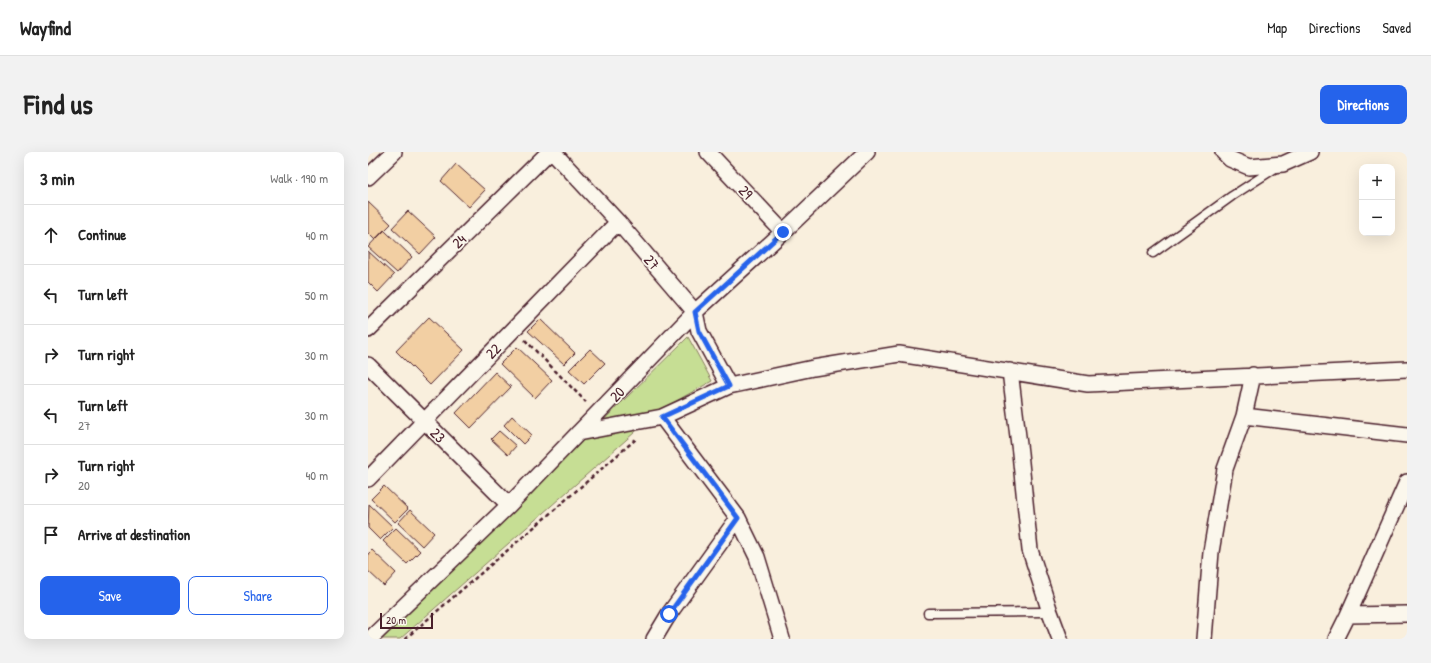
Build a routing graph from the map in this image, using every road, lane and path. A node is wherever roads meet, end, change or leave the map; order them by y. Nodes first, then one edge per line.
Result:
1 (394, 152) edge
2 (549, 152) edge
3 (553, 152) edge
4 (708, 152) edge
5 (867, 152) edge
6 (1223, 152) edge
7 (1310, 152) edge
8 (1283, 164) junction
9 (368, 177) edge
10 (618, 222) junction
11 (783, 232) junction
12 (1154, 253) dead end
13 (695, 312) junction
14 (514, 329) junction
15 (368, 330) edge
16 (368, 365) edge
17 (1407, 369) edge
18 (1010, 371) junction
19 (1253, 375) junction
20 (729, 386) junction
21 (598, 414) junction
22 (1244, 416) junction
23 (662, 417) junction
24 (425, 421) junction
25 (578, 433) junction
26 (1407, 435) edge
27 (638, 438) dead end
28 (368, 479) edge
29 (1407, 482) edge
30 (509, 505) junction
31 (738, 518) junction
32 (1050, 612) junction
33 (928, 613) dead end
34 (1407, 614) edge
35 (1348, 615) junction
36 (370, 639) edge
37 (405, 639) edge
38 (654, 639) edge
39 (782, 639) edge
40 (1060, 639) edge
41 (1204, 639) edge
42 (1336, 639) edge

1 - 9 street
2 - 15 street, 24
3 - 10 street, 27
4 - 11 street, 29
5 - 11 street, 20
6 - 8 street
7 - 8 street
8 - 12 lane
10 - 13 street, 27
10 - 14 street, 22
11 - 13 street, 20
13 - 20 street, 27
13 - 21 street, 20
14 - 21 path
14 - 24 street, 22
16 - 24 street, 23
17 - 19 street
18 - 19 street
18 - 20 street
18 - 32 street
19 - 22 street
20 - 23 street
21 - 25 street, 20
22 - 26 street
22 - 41 street
23 - 25 street
23 - 31 street
24 - 28 street, 22
24 - 30 street, 23
25 - 30 street, 20
27 - 37 path
29 - 35 street
30 - 36 street, 20
31 - 38 street
31 - 39 street
32 - 33 lane
32 - 40 street
34 - 35 street
35 - 42 street

